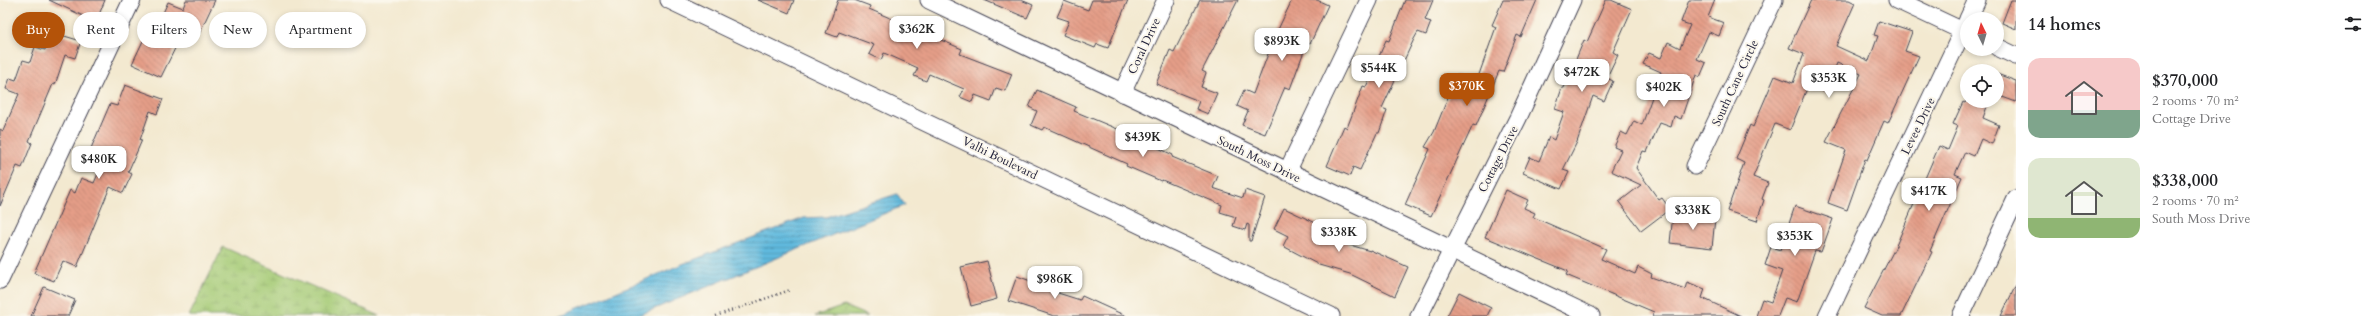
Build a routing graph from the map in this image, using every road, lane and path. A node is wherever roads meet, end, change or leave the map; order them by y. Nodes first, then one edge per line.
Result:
1 (132, 0) edge
2 (669, 0) edge
3 (929, 0) edge
4 (1166, 0) edge
5 (1369, 0) edge
6 (1572, 0) edge
7 (1774, 0) edge
8 (1897, 0) edge
9 (1977, 0) edge
10 (947, 4) edge
11 (1972, 12) edge
12 (1960, 24) edge
13 (1960, 39) edge
14 (2004, 50) edge
15 (2016, 56) edge
16 (1122, 93) junction
17 (1695, 166) dead end
18 (1287, 172) junction
19 (2016, 199) edge
20 (1452, 251) junction
21 (0, 280) edge
22 (790, 290) dead end
23 (716, 316) edge
24 (1331, 316) edge
25 (1419, 316) edge
26 (1591, 316) edge
27 (1827, 316) edge
28 (1961, 316) edge

1 - 21 street
2 - 24 street, Valhi Boulevard
3 - 10 street, South Moss Drive
4 - 16 street, Coral Drive
5 - 18 street
6 - 20 street, Cottage Drive
7 - 17 street, South Cane Circle
8 - 12 street
9 - 11 street, Levee Drive
10 - 16 street, South Moss Drive
13 - 27 street, Levee Drive
14 - 15 street
16 - 18 street, South Moss Drive
18 - 20 street, South Moss Drive
19 - 28 street
20 - 25 street, Cottage Drive
20 - 26 street, South Moss Drive
22 - 23 path

